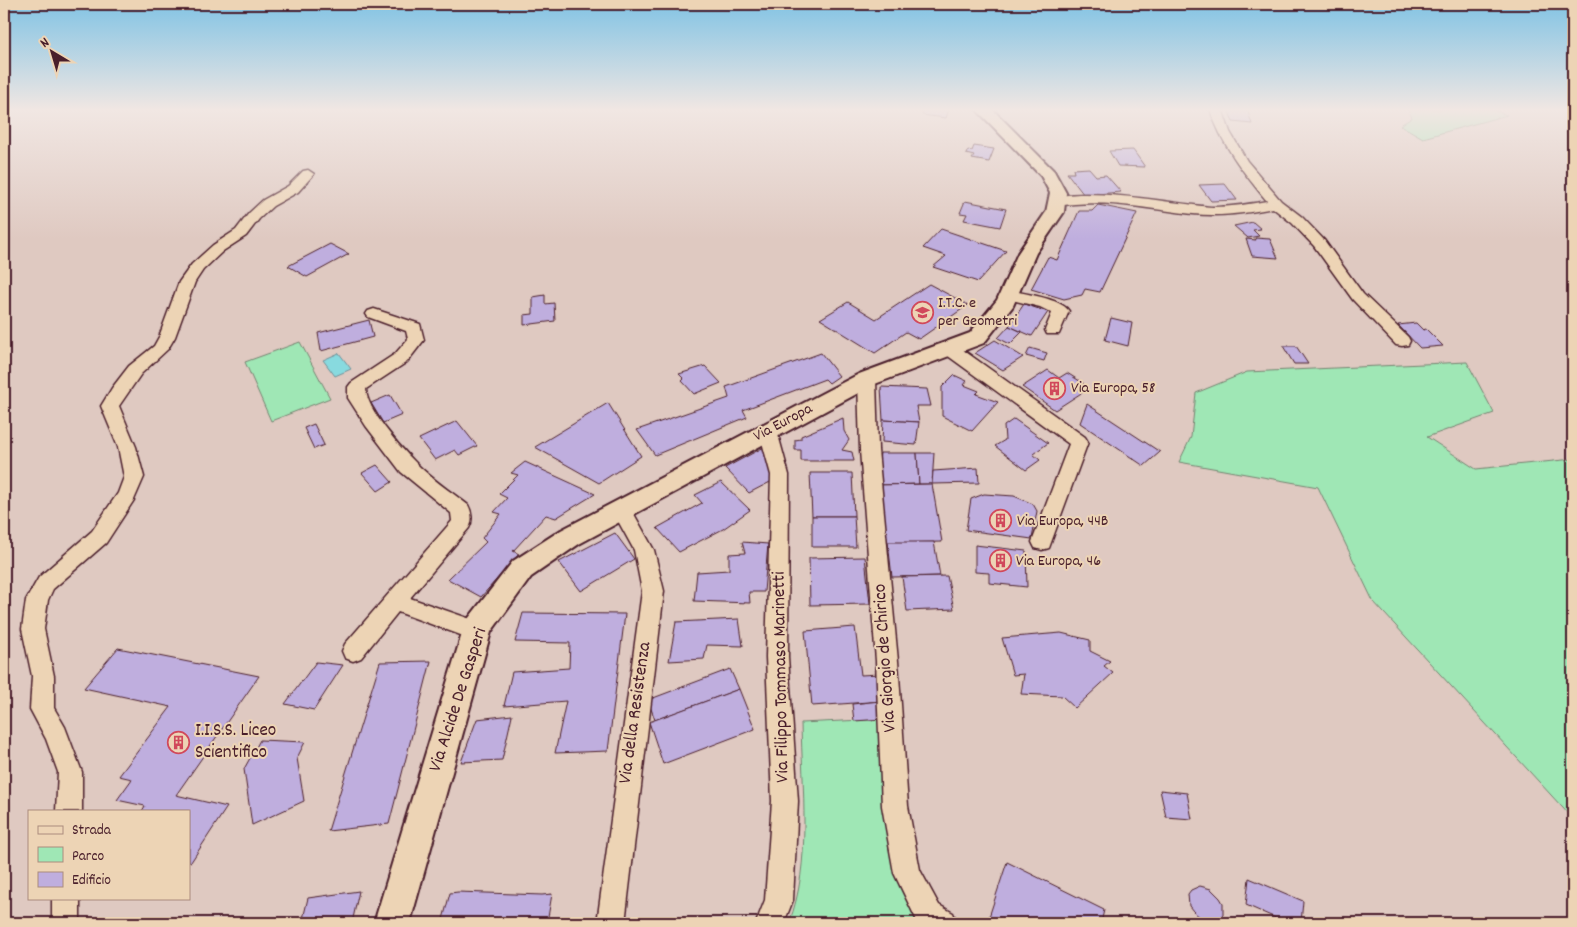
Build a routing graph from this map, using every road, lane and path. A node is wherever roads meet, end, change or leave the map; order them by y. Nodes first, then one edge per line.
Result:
1 (1026, 152) edge
2 (1236, 152) edge
3 (308, 174) dead end
4 (1057, 202) junction
5 (1276, 204) junction
6 (1009, 295) junction
7 (374, 314) dead end
8 (1053, 330) dead end
9 (1402, 341) dead end
10 (950, 349) junction
11 (867, 379) junction
12 (768, 431) junction
13 (622, 510) junction
14 (1042, 542) dead end
15 (394, 600) junction
16 (477, 630) junction
17 (353, 651) dead end
18 (68, 810) edge
19 (66, 900) edge
20 (66, 923) edge
21 (392, 923) edge
22 (611, 923) edge
23 (770, 923) edge
24 (943, 923) edge

1 - 4 main road
2 - 5 street
3 - 18 street
4 - 5 street
4 - 6 main road, Via Europa
5 - 9 street
6 - 8 street
6 - 10 main road, Via Europa
7 - 15 street
10 - 11 main road, Via Europa
10 - 14 street
11 - 12 main road, Via Europa
11 - 24 street, Via Giorgio de Chirico
12 - 13 main road, Via Europa
12 - 23 street, Via Filippo Tommaso Marinetti
13 - 16 main road, Via Alcide De Gasperi
13 - 22 street, Via della Resistenza
15 - 16 street
15 - 17 street
16 - 21 main road, Via Alcide De Gasperi
19 - 20 street

